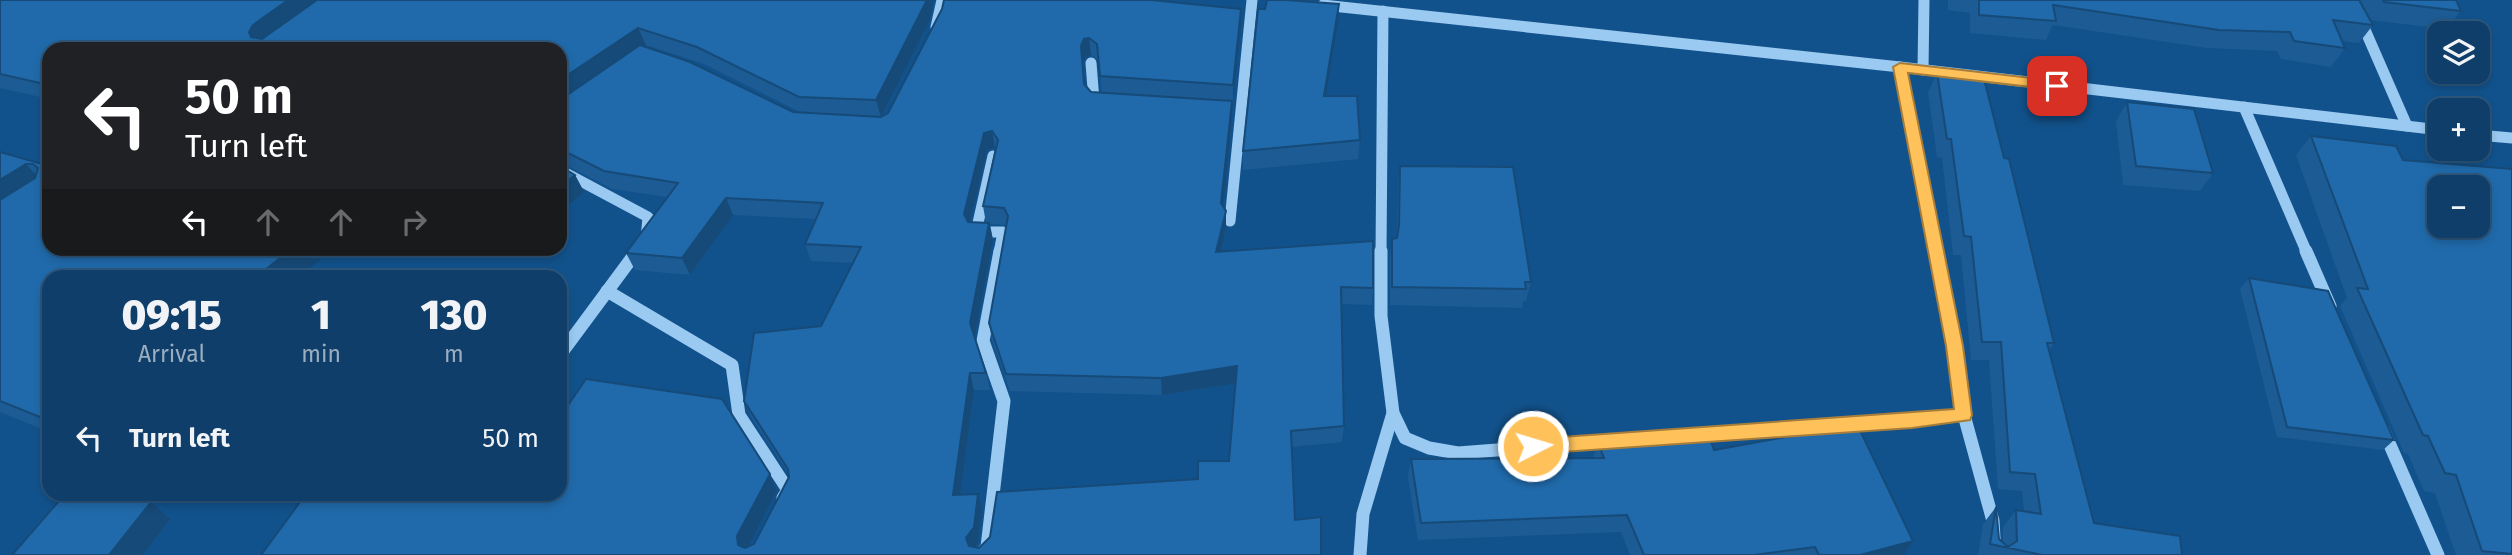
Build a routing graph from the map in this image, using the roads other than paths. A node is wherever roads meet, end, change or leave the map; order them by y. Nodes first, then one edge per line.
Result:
1 (942, 0) edge
2 (1252, 0) edge
3 (1924, 0) edge
4 (2352, 0) edge
5 (1315, 4) edge
6 (1383, 11) junction
7 (933, 34) edge
8 (1091, 63) dead end
9 (1900, 67) junction
10 (1923, 70) junction
11 (1107, 102) edge
12 (2244, 107) junction
13 (1227, 110) edge
14 (1241, 111) junction
15 (2407, 126) junction
16 (2427, 128) edge
17 (2490, 136) edge
18 (2512, 138) edge
19 (993, 156) edge
20 (567, 174) edge
21 (1230, 221) dead end
22 (607, 291) junction
23 (2338, 325) edge
24 (567, 345) edge
25 (1393, 413) junction
26 (2377, 414) edge
27 (1964, 415) junction
28 (776, 512) edge
29 (980, 555) edge
30 (1360, 555) edge
31 (1995, 555) edge
32 (2438, 555) edge

1 - 7 street
2 - 14 street
3 - 10 street
4 - 15 street
5 - 6 street
6 - 9 street
6 - 25 street
8 - 11 street
9 - 10 street
9 - 27 street
10 - 12 street
12 - 15 street
12 - 23 street
13 - 14 street
14 - 21 street
15 - 16 street
17 - 18 street
19 - 29 street
20 - 22 street
22 - 24 street
22 - 28 street
25 - 27 street
25 - 30 street
26 - 32 street
27 - 31 street

